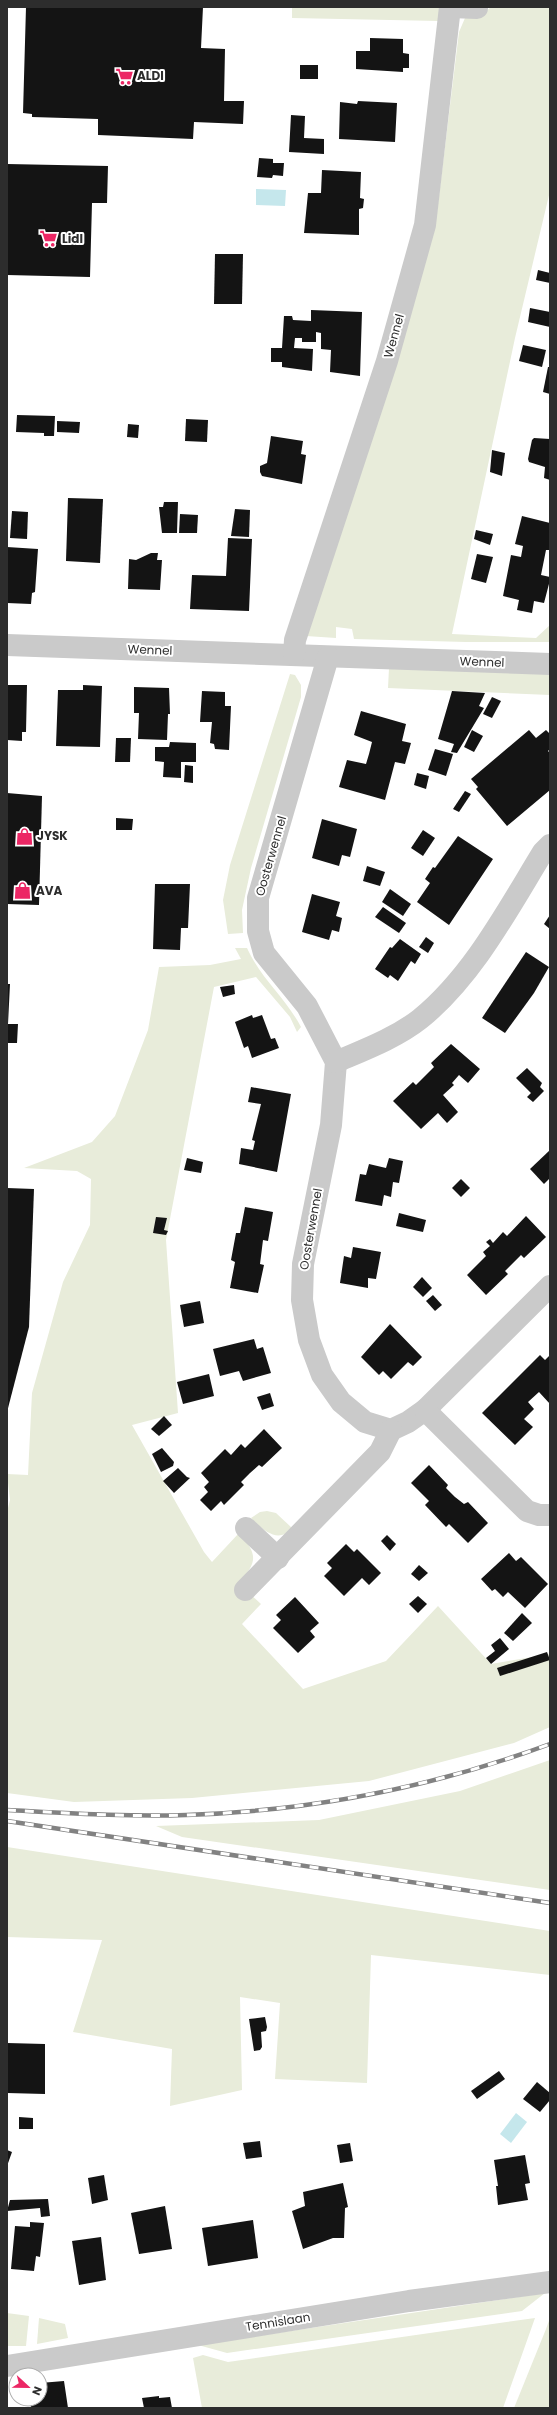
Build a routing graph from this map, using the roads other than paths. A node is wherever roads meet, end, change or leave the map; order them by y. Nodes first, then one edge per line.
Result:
1 (450, 7) edge
2 (477, 8) edge
3 (7, 645) edge
4 (294, 654) junction
5 (328, 657) junction
6 (550, 664) edge
7 (550, 845) edge
8 (336, 1062) junction
9 (550, 1286) edge
10 (425, 1410) junction
11 (391, 1430) junction
12 (550, 1515) edge
13 (246, 1528) dead end
14 (278, 1558) junction
15 (245, 1590) dead end
16 (550, 2282) edge
17 (7, 2366) edge

1 - 2 street, Wennel
1 - 4 street, Wennel
3 - 4 street, Wennel
4 - 5 street, Wennel
5 - 6 street, Wennel
5 - 8 street, Oosterwennel
7 - 8 street
8 - 11 street, Oosterwennel
9 - 10 street
10 - 11 street
10 - 12 street
11 - 14 street
13 - 14 street
14 - 15 street
16 - 17 street, Tennislaan

